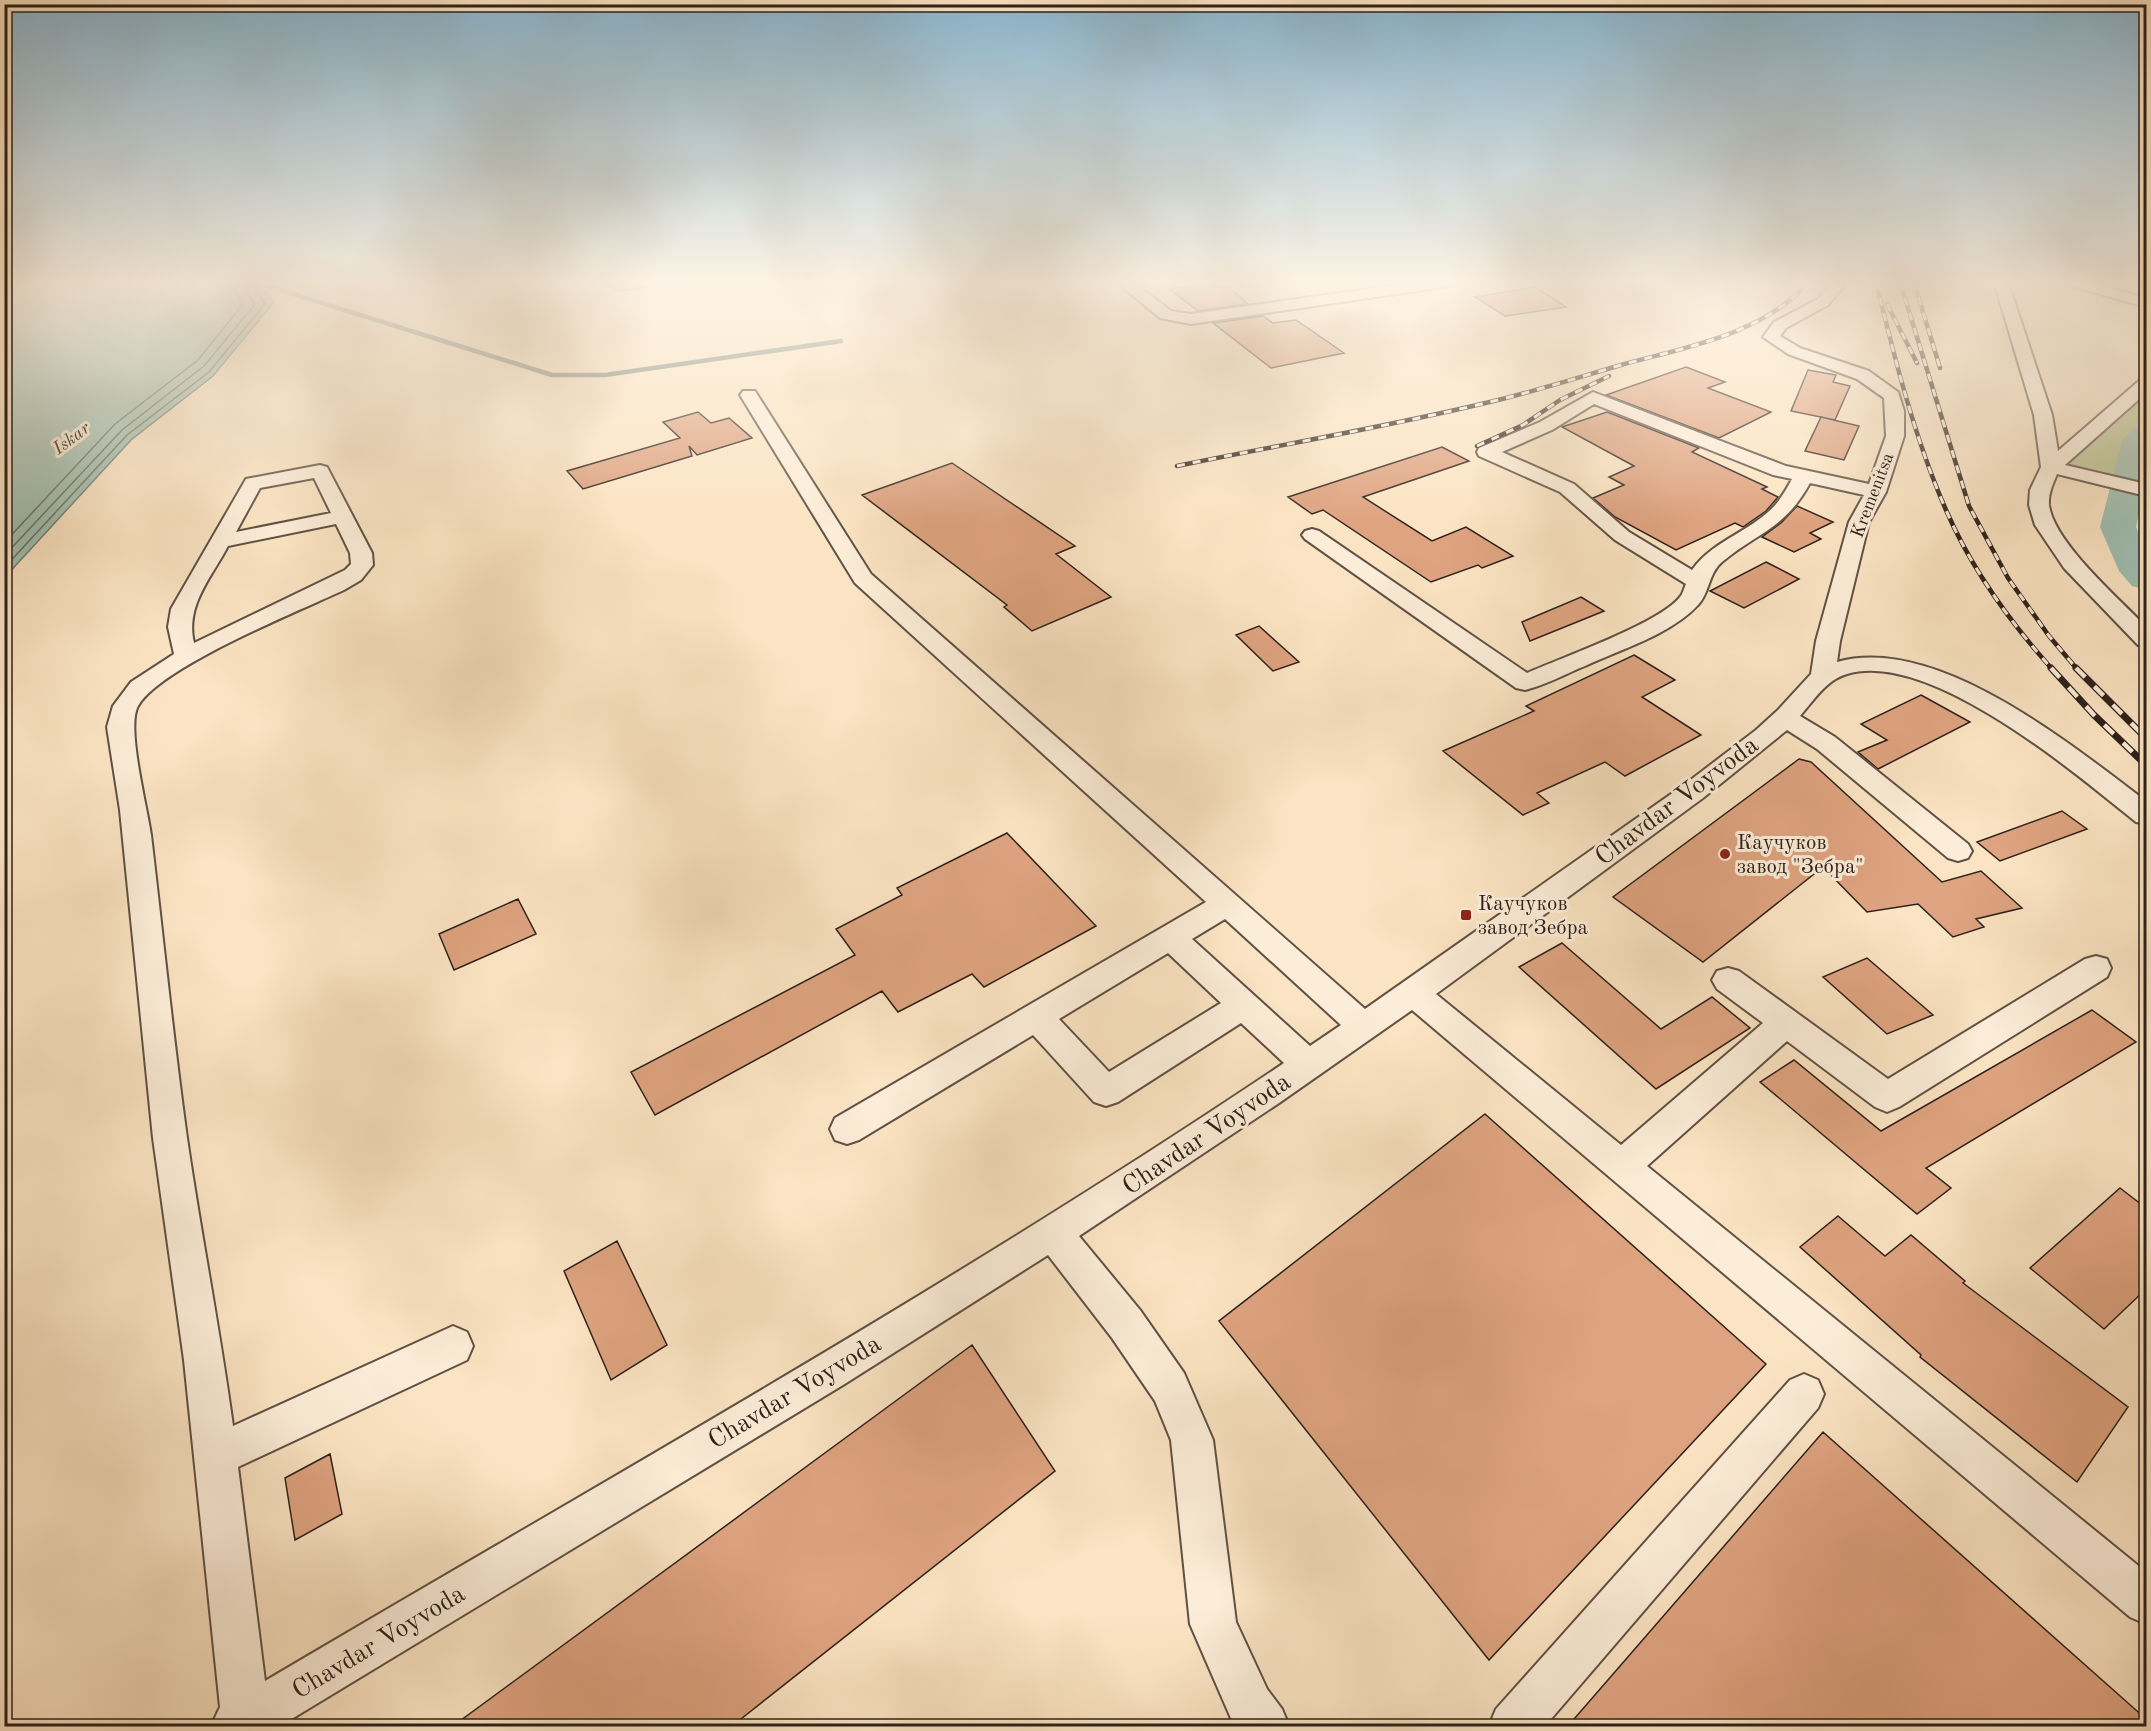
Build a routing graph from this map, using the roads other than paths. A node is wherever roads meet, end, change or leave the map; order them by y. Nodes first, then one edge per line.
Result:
1 (1828, 363) edge
2 (2027, 363) edge
3 (2146, 384) edge
4 (749, 394) dead end
5 (2051, 467) junction
6 (1804, 476) junction
7 (2146, 490) edge
8 (1876, 492) junction
9 (342, 517) junction
10 (1312, 535) dead end
11 (221, 541) junction
12 (1699, 583) junction
13 (2146, 640) edge
14 (186, 657) junction
15 (1823, 674) junction
16 (1963, 689) junction
17 (1785, 718) junction
18 (2146, 814) edge
19 (2146, 835) edge
20 (1958, 851) dead end
21 (1227, 903) junction
22 (1170, 937) junction
23 (2096, 968) dead end
24 (1728, 980) dead end
25 (1413, 993) junction
26 (1244, 1005) junction
27 (1036, 1016) junction
28 (1785, 1023) junction
29 (1364, 1027) junction
30 (1308, 1065) junction
31 (847, 1129) dead end
32 (1622, 1167) junction
33 (1053, 1232) junction
34 (453, 1346) dead end
35 (1804, 1394) dead end
36 (215, 1456) junction
37 (2146, 1601) edge
38 (240, 1723) edge
39 (1265, 1726) edge
40 (1513, 1726) edge

1 - 8 street, Kremenitsa
2 - 5 street
3 - 5 street
4 - 21 street
5 - 7 street
5 - 13 street
6 - 8 street
6 - 12 street
6 - 12 street
8 - 15 street, Kremenitsa
9 - 11 street
9 - 11 street
9 - 14 street
10 - 12 street
11 - 14 street
14 - 36 street
15 - 16 street
15 - 17 street, Chavdar Voyvoda
16 - 18 street
16 - 19 street
17 - 20 street
17 - 25 street, Chavdar Voyvoda
21 - 22 street
21 - 29 street
22 - 26 street
22 - 27 street
23 - 28 street
24 - 28 street
25 - 29 street, Chavdar Voyvoda
25 - 32 street
26 - 27 street
26 - 30 street
27 - 31 street
28 - 32 street
29 - 30 street, Chavdar Voyvoda
30 - 33 street, Chavdar Voyvoda
32 - 37 street
33 - 38 street, Chavdar Voyvoda
33 - 39 street
34 - 36 street
35 - 40 street
36 - 38 street

